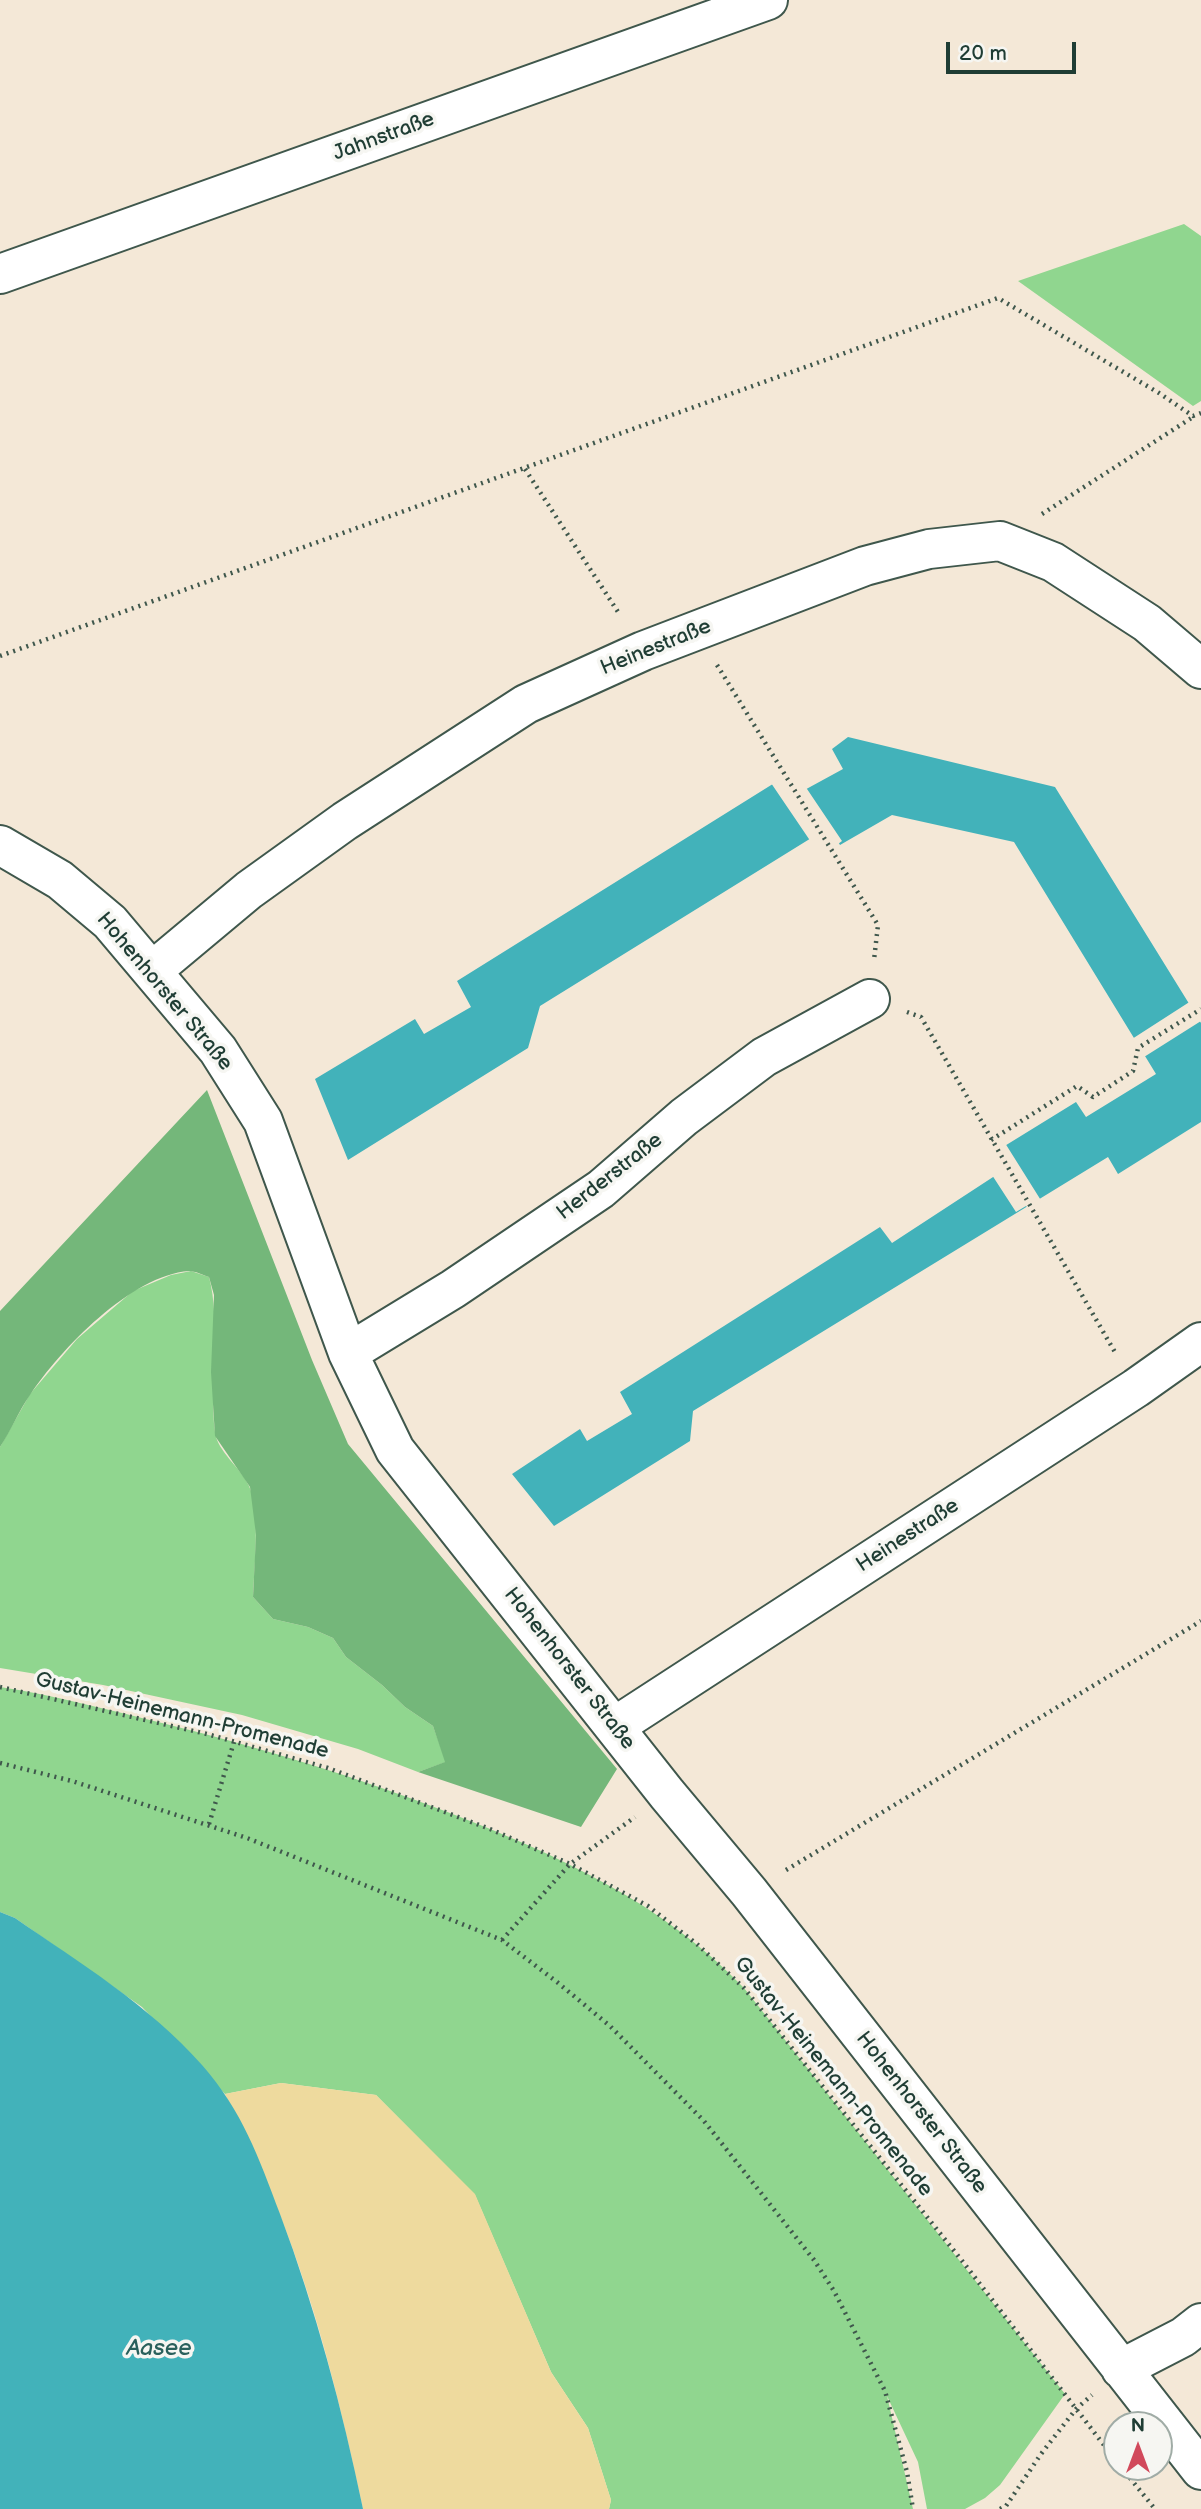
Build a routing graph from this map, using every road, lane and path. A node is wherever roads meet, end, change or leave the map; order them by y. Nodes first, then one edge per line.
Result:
1 (768, 0) edge
2 (0, 274) edge
3 (1201, 413) edge
4 (1193, 416) junction
5 (525, 469) junction
6 (1000, 541) junction
7 (696, 632) junction
8 (643, 651) junction
9 (0, 656) edge
10 (1201, 669) edge
11 (827, 841) dead end
12 (0, 845) edge
13 (152, 971) junction
14 (870, 999) dead end
15 (1199, 1010) edge
16 (1201, 1342) edge
17 (348, 1353) junction
18 (1136, 1388) junction
19 (1201, 1621) edge
20 (0, 1687) edge
21 (614, 1727) junction
22 (234, 1742) junction
23 (0, 1763) edge
24 (667, 1794) junction
25 (209, 1824) junction
26 (570, 1864) junction
27 (749, 1892) junction
28 (502, 1940) junction
29 (1201, 2323) edge
30 (1121, 2369) junction
31 (1076, 2409) junction
32 (1103, 2444) edge
33 (1201, 2470) edge
34 (1132, 2481) edge
35 (914, 2509) edge
36 (1000, 2509) edge
37 (1155, 2509) edge

1 - 2 street, Jahnstraße
3 - 4 path
4 - 5 path
4 - 6 path
5 - 8 path
5 - 9 path
6 - 7 street, Heinestraße
6 - 10 street, Heinestraße
7 - 8 street, Heinestraße
7 - 11 path
8 - 13 street, Heinestraße
12 - 13 street, Hohenhorster Straße
13 - 17 street, Hohenhorster Straße
14 - 17 street, Herderstraße
15 - 18 path
16 - 18 street, Heinestraße
17 - 21 street, Hohenhorster Straße
18 - 21 street, Heinestraße
19 - 27 path
20 - 22 path, Gustav-Heinemann-Promenade
21 - 24 street, Hohenhorster Straße
22 - 25 path
22 - 26 path, Gustav-Heinemann-Promenade
23 - 25 path
24 - 26 path
24 - 27 street, Hohenhorster Straße
25 - 28 path
26 - 28 path
26 - 31 path, Gustav-Heinemann-Promenade
27 - 30 street, Hohenhorster Straße
28 - 35 path
29 - 30 street
30 - 33 street, Hohenhorster Straße
31 - 32 path, Gustav-Heinemann-Promenade
31 - 36 path
34 - 37 path

